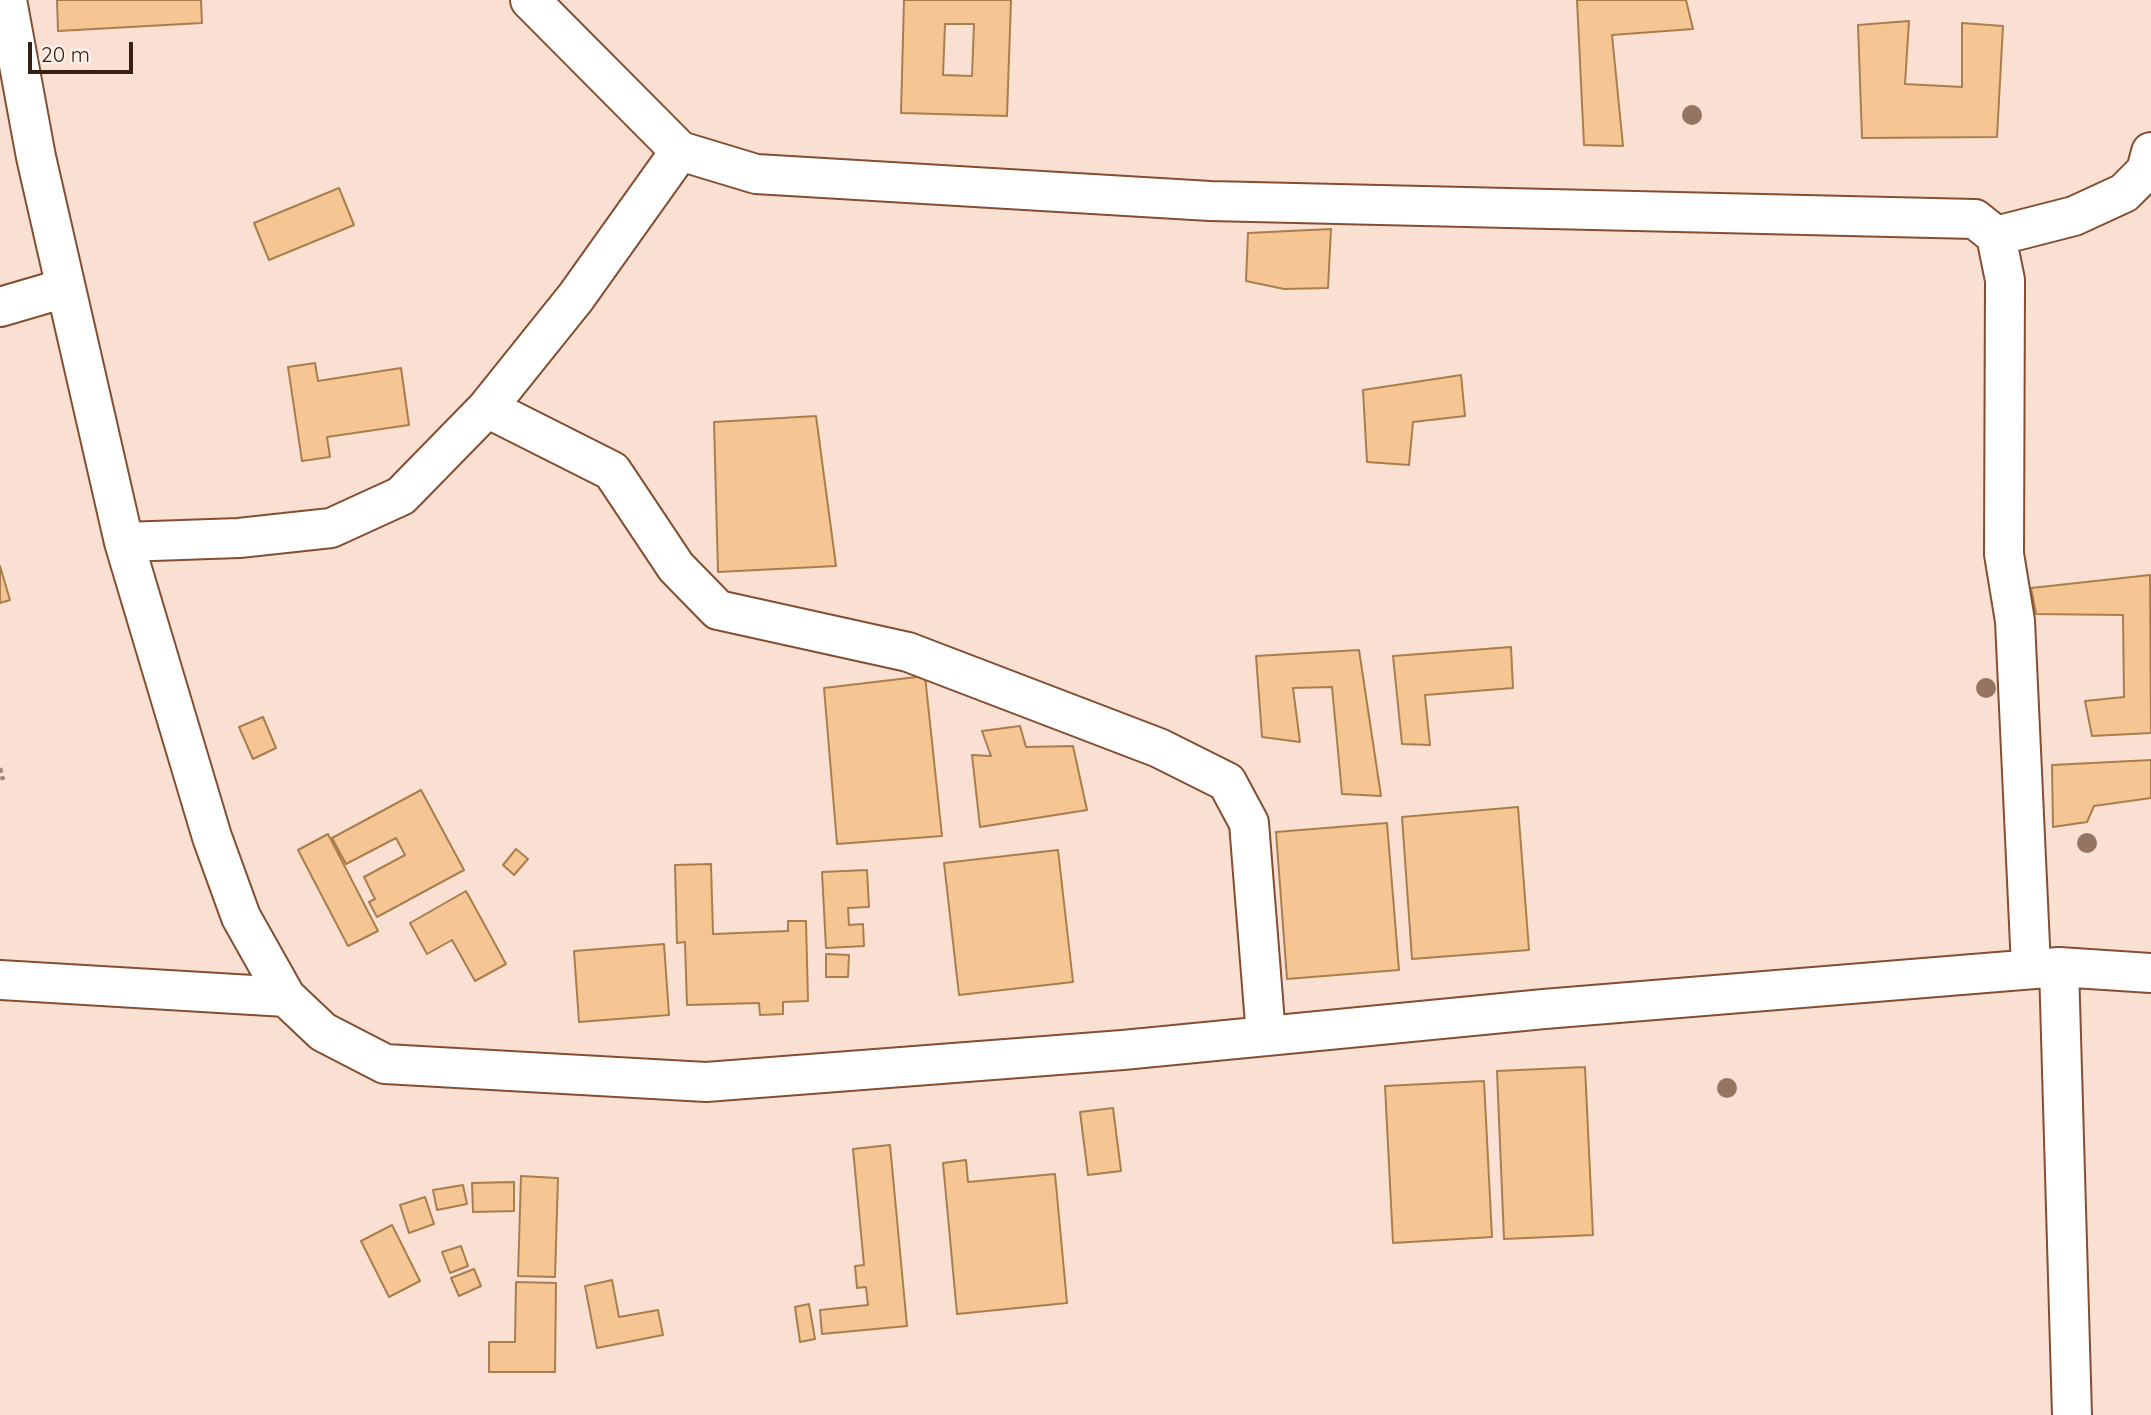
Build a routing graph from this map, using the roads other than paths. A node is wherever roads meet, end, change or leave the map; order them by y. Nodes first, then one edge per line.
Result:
1 (8, 0) edge
2 (530, 0) edge
3 (680, 151) junction
4 (2151, 152) edge
5 (1996, 236) junction
6 (65, 288) junction
7 (0, 307) edge
8 (487, 408) junction
9 (124, 542) junction
10 (2045, 967) junction
11 (2151, 973) edge
12 (0, 981) edge
13 (286, 997) junction
14 (1266, 1036) junction
15 (2072, 1415) edge

1 - 6 street
2 - 3 street
3 - 5 street
3 - 8 street
4 - 5 street
5 - 10 street
6 - 7 street
6 - 9 street
8 - 9 street
8 - 14 street
9 - 13 street
10 - 11 street
10 - 14 street
10 - 15 street
12 - 13 street
13 - 14 street

